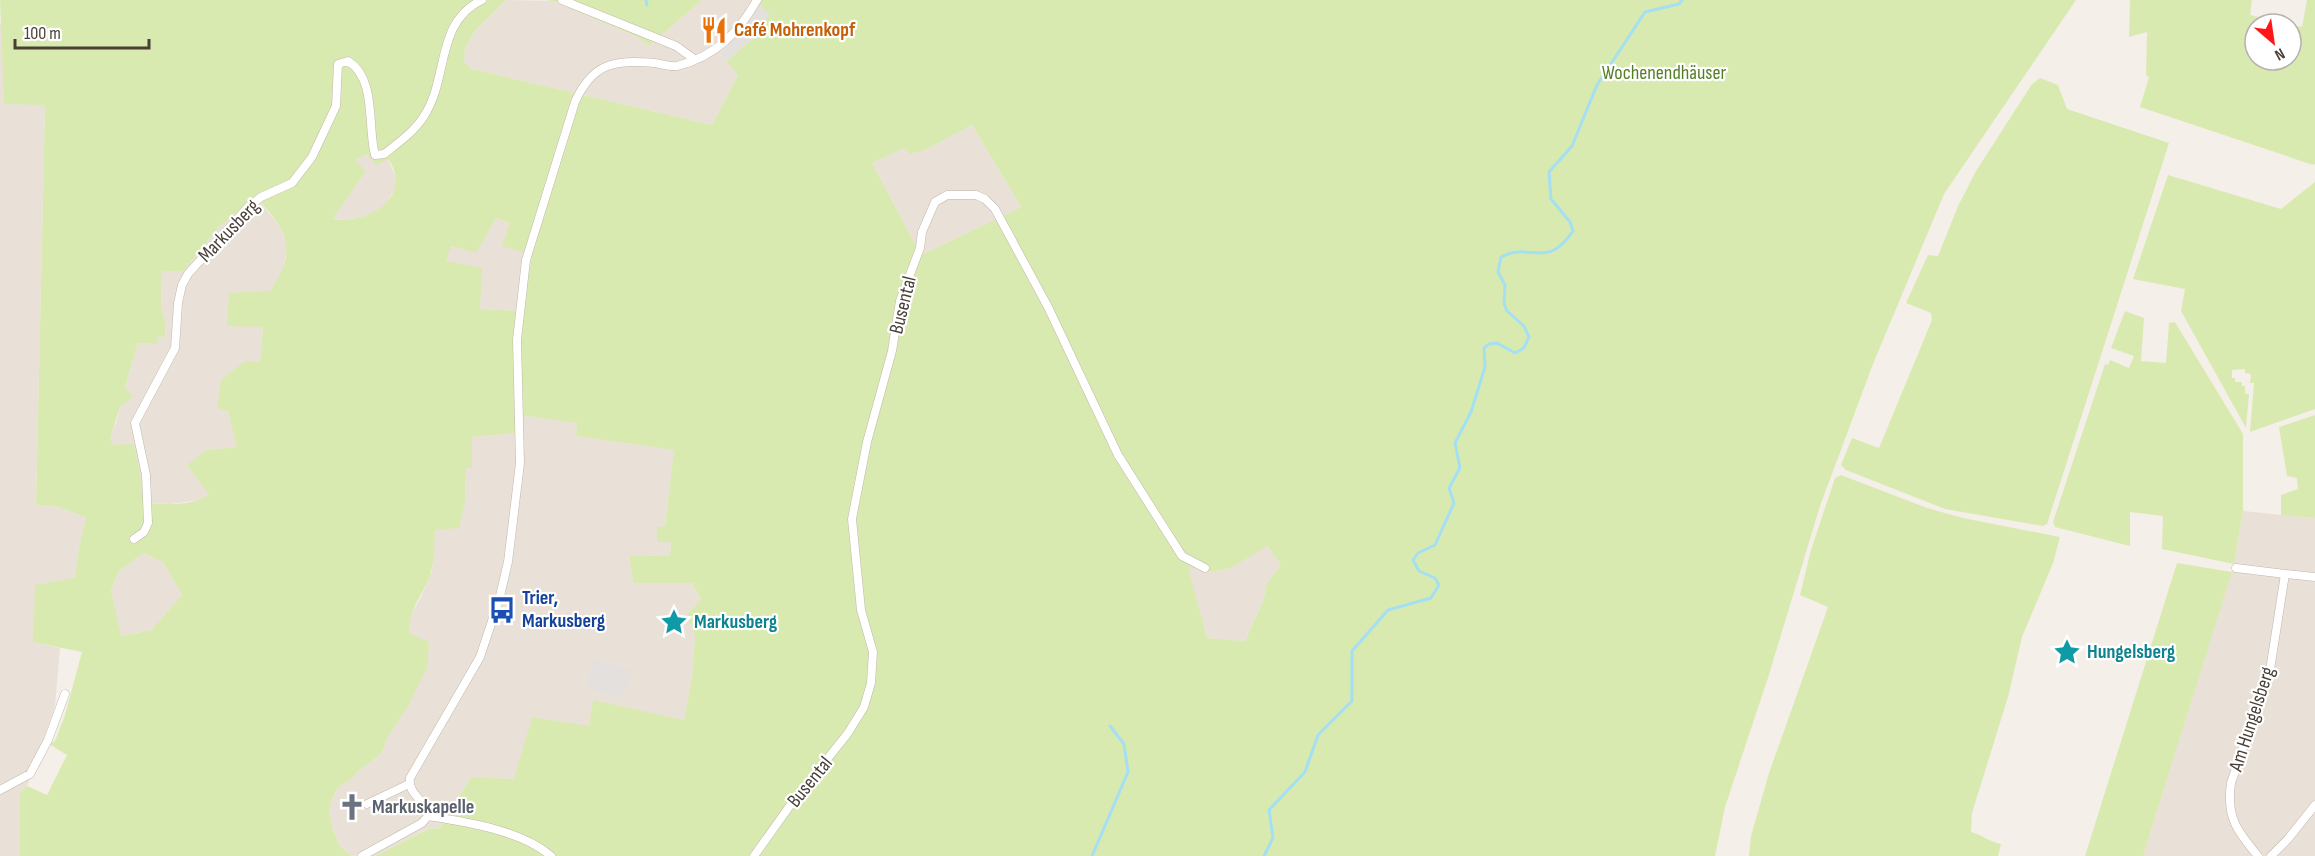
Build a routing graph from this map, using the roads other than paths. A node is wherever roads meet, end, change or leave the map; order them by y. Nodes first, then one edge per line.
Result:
1 (482, 0) edge
2 (562, 0) edge
3 (757, 0) edge
4 (694, 59) junction
5 (135, 539) dead end
6 (2236, 567) dead end
7 (1205, 568) dead end
8 (2285, 574) junction
9 (2315, 577) edge
10 (65, 694) dead end
11 (409, 784) junction
12 (0, 790) edge
13 (367, 804) dead end
14 (2315, 805) edge
15 (428, 816) junction
16 (362, 856) edge
17 (551, 856) edge
18 (754, 856) edge
19 (2258, 856) edge
20 (2271, 856) edge

1 - 5 street, Markusberg
2 - 4 street
3 - 4 street
4 - 11 street
6 - 8 street
7 - 18 street, Busental
8 - 9 street
8 - 19 street, Am Hungelsberg
10 - 12 street
11 - 13 street
11 - 15 street
14 - 20 street
15 - 16 street
15 - 17 street

